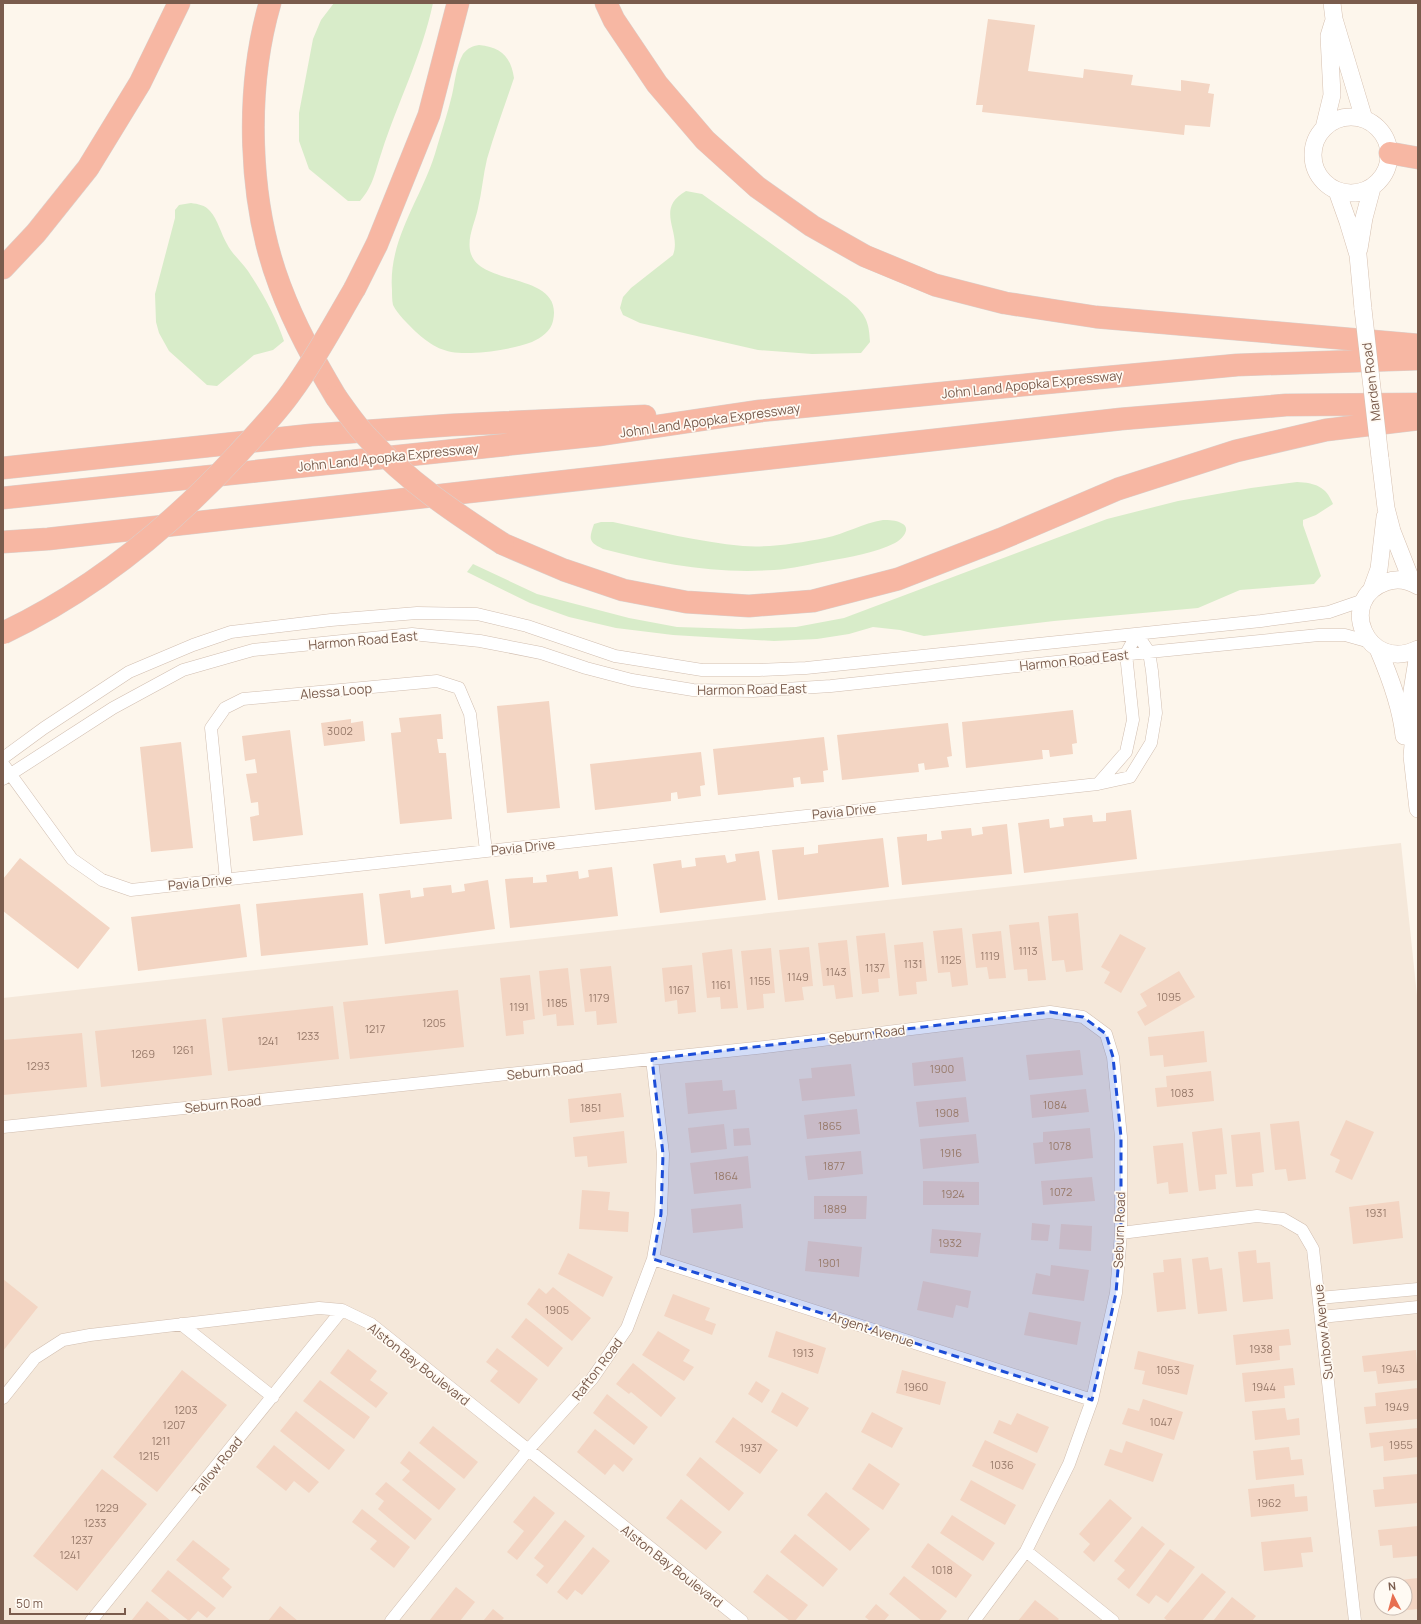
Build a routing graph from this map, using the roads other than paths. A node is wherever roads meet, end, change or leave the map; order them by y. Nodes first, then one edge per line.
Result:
1 (180, 3) edge
2 (270, 3) edge
3 (458, 3) edge
4 (606, 3) edge
5 (1333, 11) edge
6 (1364, 119) junction
7 (1324, 128) junction
8 (1390, 153) junction
9 (1418, 158) edge
10 (1372, 188) junction
11 (1337, 191) junction
12 (1358, 255) junction
13 (3, 268) edge
14 (1418, 345) edge
15 (1418, 359) edge
16 (1418, 404) edge
17 (760, 411) junction
18 (1418, 419) edge
19 (3, 468) edge
20 (3, 498) edge
21 (1386, 508) junction
22 (48, 539) junction
23 (3, 542) edge
24 (3, 546) edge
25 (1415, 584) edge
26 (1368, 596) junction
27 (3, 633) edge
28 (1137, 634) junction
29 (1374, 646) junction
30 (1418, 649) edge
31 (1149, 652) junction
32 (1126, 654) junction
33 (1418, 654) edge
34 (1412, 756) junction
35 (3, 758) edge
36 (5, 772) edge
37 (1098, 784) junction
38 (1418, 809) edge
39 (486, 851) junction
40 (226, 880) junction
41 (652, 1059) junction
42 (3, 1127) edge
43 (1121, 1233) junction
44 (653, 1258) junction
45 (1418, 1288) edge
46 (1319, 1298) junction
47 (1418, 1307) edge
48 (342, 1310) junction
49 (1321, 1316) junction
50 (181, 1324) junction
51 (273, 1397) junction
52 (3, 1398) edge
53 (1092, 1400) junction
54 (528, 1450) junction
55 (1026, 1551) junction
56 (90, 1621) edge
57 (391, 1621) edge
58 (742, 1621) edge
59 (974, 1621) edge
60 (1113, 1621) edge
61 (1355, 1621) edge

1 - 13 highway
2 - 18 highway, bridge
3 - 27 highway, bridge
4 - 14 highway
5 - 6 street
5 - 7 street
6 - 7 street
6 - 8 street
7 - 11 street
8 - 9 highway
8 - 10 street
10 - 11 street
10 - 12 street, Marden Road
11 - 12 street, Marden Road
12 - 21 street, Marden Road, bridge
15 - 17 highway, John Land Apopka Expressway
16 - 22 highway
17 - 19 highway
17 - 20 highway, John Land Apopka Expressway
21 - 25 street, Marden Road
21 - 26 street, Marden Road
22 - 23 highway
22 - 24 highway
25 - 26 street
26 - 28 street, Harmon Road East
26 - 29 street, Marden Road
28 - 31 street, Pavia Drive
28 - 32 street
28 - 35 street, Harmon Road East
29 - 30 street
29 - 31 street, Harmon Road East
29 - 34 street
31 - 32 street, Harmon Road East
31 - 37 street, Pavia Drive
32 - 36 street, Harmon Road East
32 - 37 street
33 - 34 street
34 - 38 street
36 - 40 street, Pavia Drive
37 - 39 street, Pavia Drive
39 - 40 street, Pavia Drive
39 - 40 street, Alessa Loop
41 - 42 street, Seburn Road
41 - 43 street, Seburn Road
41 - 44 street, Rafton Road
43 - 46 street, Sunbow Avenue
43 - 53 street, Seburn Road
44 - 53 street, Argent Avenue
44 - 54 street, Rafton Road
45 - 46 street
46 - 49 street, Sunbow Avenue
47 - 49 street
48 - 50 street, Alston Bay Boulevard
48 - 51 street, Tallow Road
48 - 54 street, Alston Bay Boulevard
49 - 61 street, Sunbow Avenue
50 - 51 street
50 - 52 street, Alston Bay Boulevard
51 - 56 street, Tallow Road
53 - 55 street, Seburn Road
54 - 57 street, Rafton Road
54 - 58 street, Alston Bay Boulevard
55 - 59 street, Seburn Road
55 - 60 street

